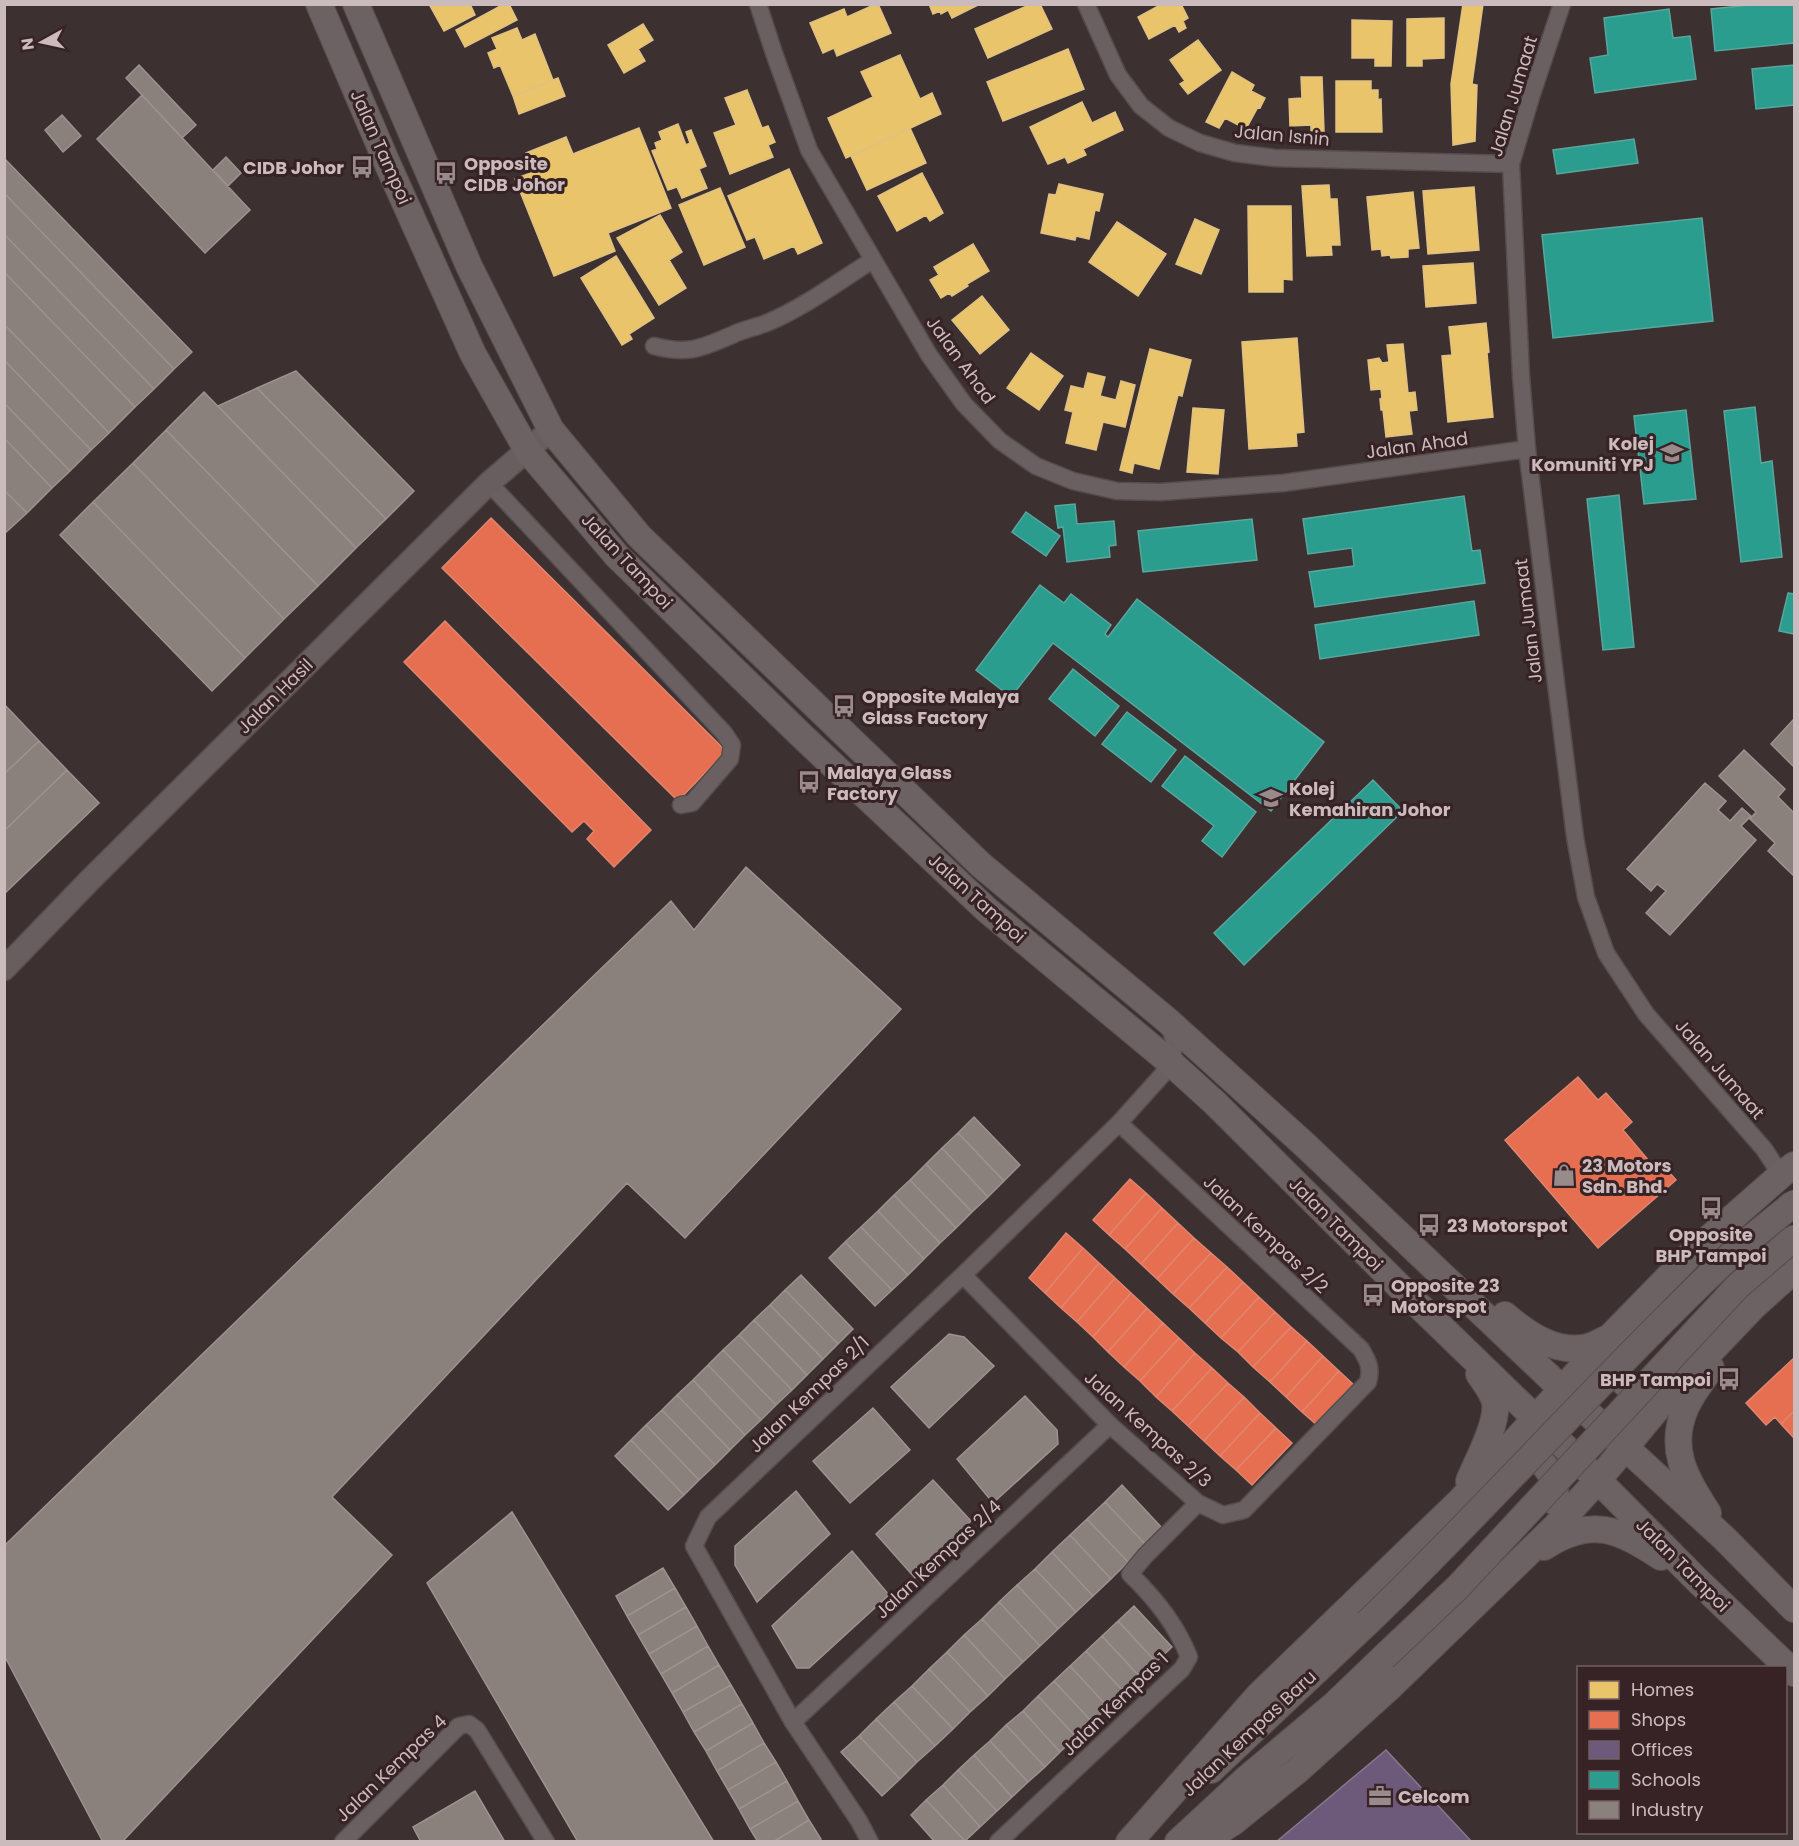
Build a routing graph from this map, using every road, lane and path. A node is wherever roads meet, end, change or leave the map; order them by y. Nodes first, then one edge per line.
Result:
1 (319, 4) edge
2 (356, 4) edge
3 (758, 4) edge
4 (1086, 4) edge
5 (1562, 4) edge
6 (1511, 164) junction
7 (873, 260) junction
8 (654, 346) dead end
9 (551, 430) junction
10 (1527, 449) junction
11 (527, 450) junction
12 (489, 483) junction
13 (681, 805) dead end
14 (4, 969) edge
15 (1168, 1021) junction
16 (1172, 1064) junction
17 (1119, 1123) junction
18 (1788, 1170) edge
19 (1794, 1203) edge
20 (1374, 1210) junction
21 (1794, 1238) edge
22 (1794, 1269) edge
23 (963, 1275) junction
24 (1409, 1296) junction
25 (1744, 1317) junction
26 (1610, 1337) junction
27 (1368, 1382) joint
28 (1563, 1390) junction
29 (1667, 1397) junction
30 (1535, 1418) junction
31 (1110, 1425) junction
32 (1625, 1448) junction
33 (1499, 1458) junction
34 (1598, 1480) junction
35 (1461, 1500) junction
36 (1198, 1503) junction
37 (1556, 1526) junction
38 (1725, 1539) junction
39 (1515, 1567) junction
40 (1697, 1580) junction
41 (1794, 1609) edge
42 (1787, 1666) edge
43 (793, 1722) junction
44 (343, 1842) edge
45 (546, 1842) edge
46 (870, 1842) edge
47 (998, 1842) edge
48 (1129, 1842) edge
49 (1178, 1842) edge
50 (1202, 1842) edge

1 - 11 main road, Jalan Tampoi
2 - 9 main road, Jalan Tampoi
3 - 7 street, Jalan Ahad
4 - 6 street, Jalan Isnin
5 - 6 street, Jalan Jumaat
6 - 10 street, Jalan Jumaat
7 - 8 street
7 - 10 street, Jalan Ahad
9 - 11 street, Jalan Hasil
9 - 15 main road, Jalan Tampoi
10 - 18 street, Jalan Jumaat
11 - 12 street, Jalan Hasil
11 - 16 main road, Jalan Tampoi
12 - 13 street
12 - 14 street, Jalan Hasil
15 - 16 street
15 - 20 main road, Jalan Tampoi
16 - 17 street, Jalan Kempas 2/1
16 - 24 main road, Jalan Tampoi
17 - 23 street, Jalan Kempas 2/1
17 - 27 street, Jalan Kempas 2/2
18 - 26 main road
19 - 48 main road, Jalan Kempas Baru, bridge
20 - 26 main road
20 - 28 main road, Jalan Tampoi
21 - 49 main road, Jalan Kempas Baru, bridge
22 - 25 main road
23 - 31 street, Jalan Kempas 2/3
23 - 43 street, Jalan Kempas 2/1
24 - 30 main road, Jalan Tampoi
24 - 35 main road
25 - 29 main road
25 - 38 main road
26 - 28 main road
26 - 29 main road
27 - 36 street, Jalan Kempas 2/3
28 - 30 main road
28 - 32 main road, Jalan Tampoi
29 - 32 main road
30 - 33 main road
30 - 34 main road, Jalan Tampoi
31 - 36 street, Jalan Kempas 2/3
31 - 43 street, Jalan Kempas 2/4
32 - 34 main road
32 - 38 main road, Jalan Tampoi
33 - 35 main road
33 - 37 main road
34 - 37 main road
34 - 40 main road, Jalan Tampoi
35 - 48 main road
36 - 47 street, Jalan Kempas 1
37 - 39 main road
38 - 41 main road, Jalan Tampoi
39 - 40 main road
39 - 50 main road
40 - 42 main road, Jalan Tampoi
43 - 46 street, Jalan Kempas 2/1
44 - 45 street, Jalan Kempas 4

